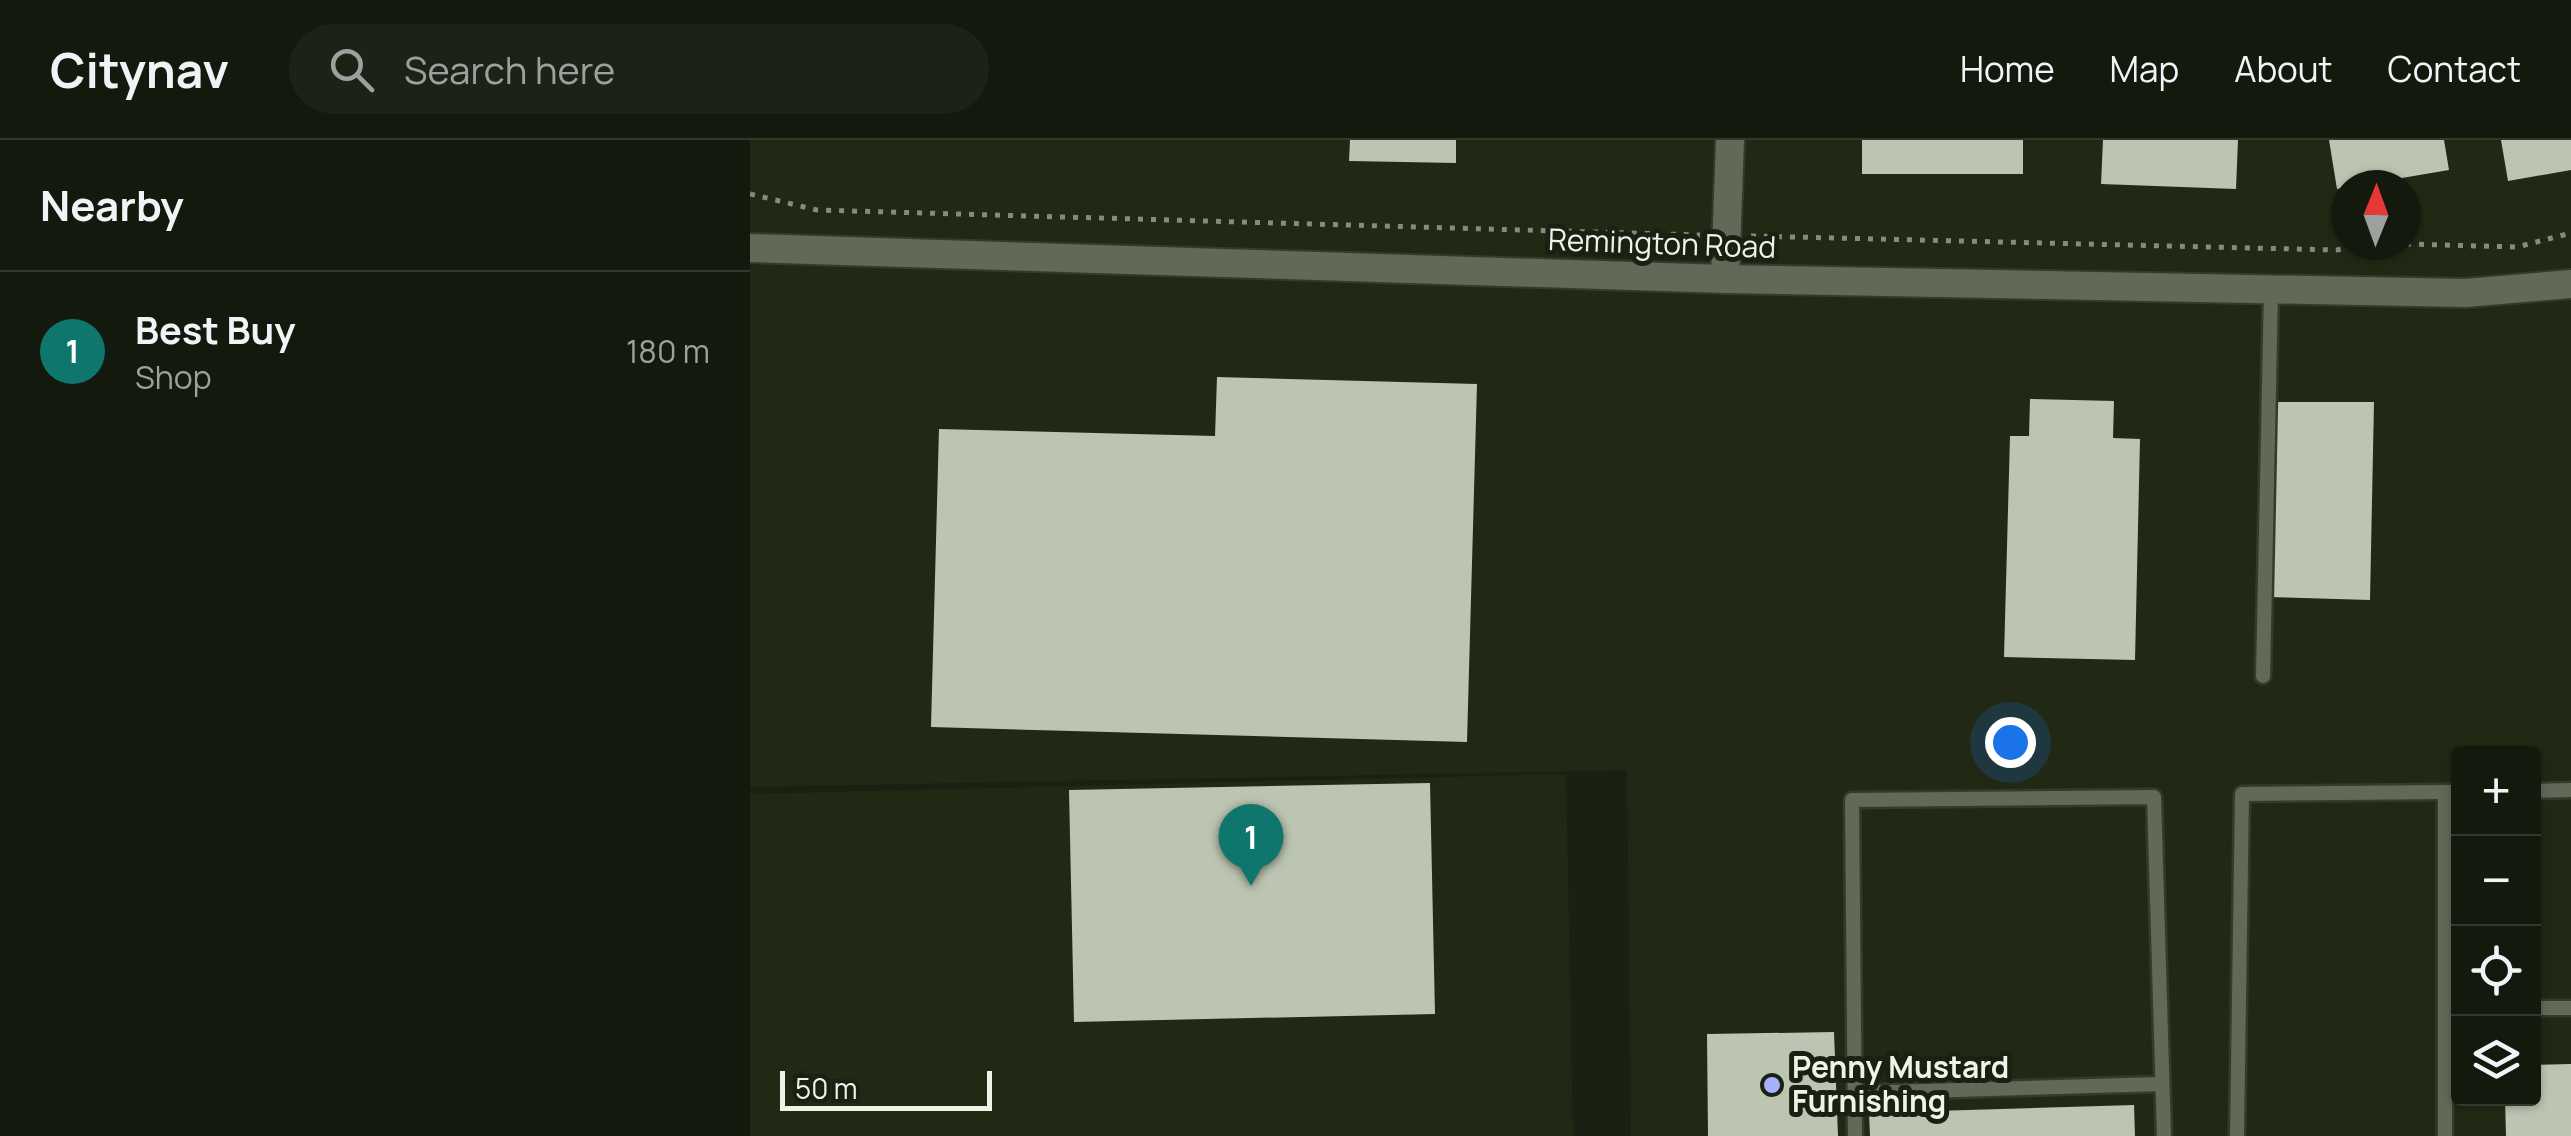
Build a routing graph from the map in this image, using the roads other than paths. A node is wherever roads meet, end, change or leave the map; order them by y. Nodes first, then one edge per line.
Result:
1 (1730, 140) edge
2 (750, 248) edge
3 (1725, 279) junction
4 (2571, 284) edge
5 (2271, 290) junction
6 (2262, 676) dead end
7 (2571, 790) edge
8 (2541, 791) edge
9 (2451, 792) edge
10 (2452, 836) edge
11 (2452, 926) edge
12 (2541, 1008) edge
13 (2571, 1008) edge
14 (2452, 1016) edge
15 (2162, 1084) junction
16 (1855, 1092) junction
17 (1855, 1136) edge
18 (2164, 1136) edge
19 (2237, 1136) edge
20 (2445, 1136) edge

1 - 3 street
2 - 3 street, Remington Road
3 - 5 street, Remington Road
4 - 5 street, Remington Road
5 - 6 lane
7 - 8 lane
9 - 19 lane
10 - 11 lane
12 - 13 lane
14 - 20 lane
15 - 16 lane
15 - 16 lane
15 - 18 lane
16 - 17 lane

